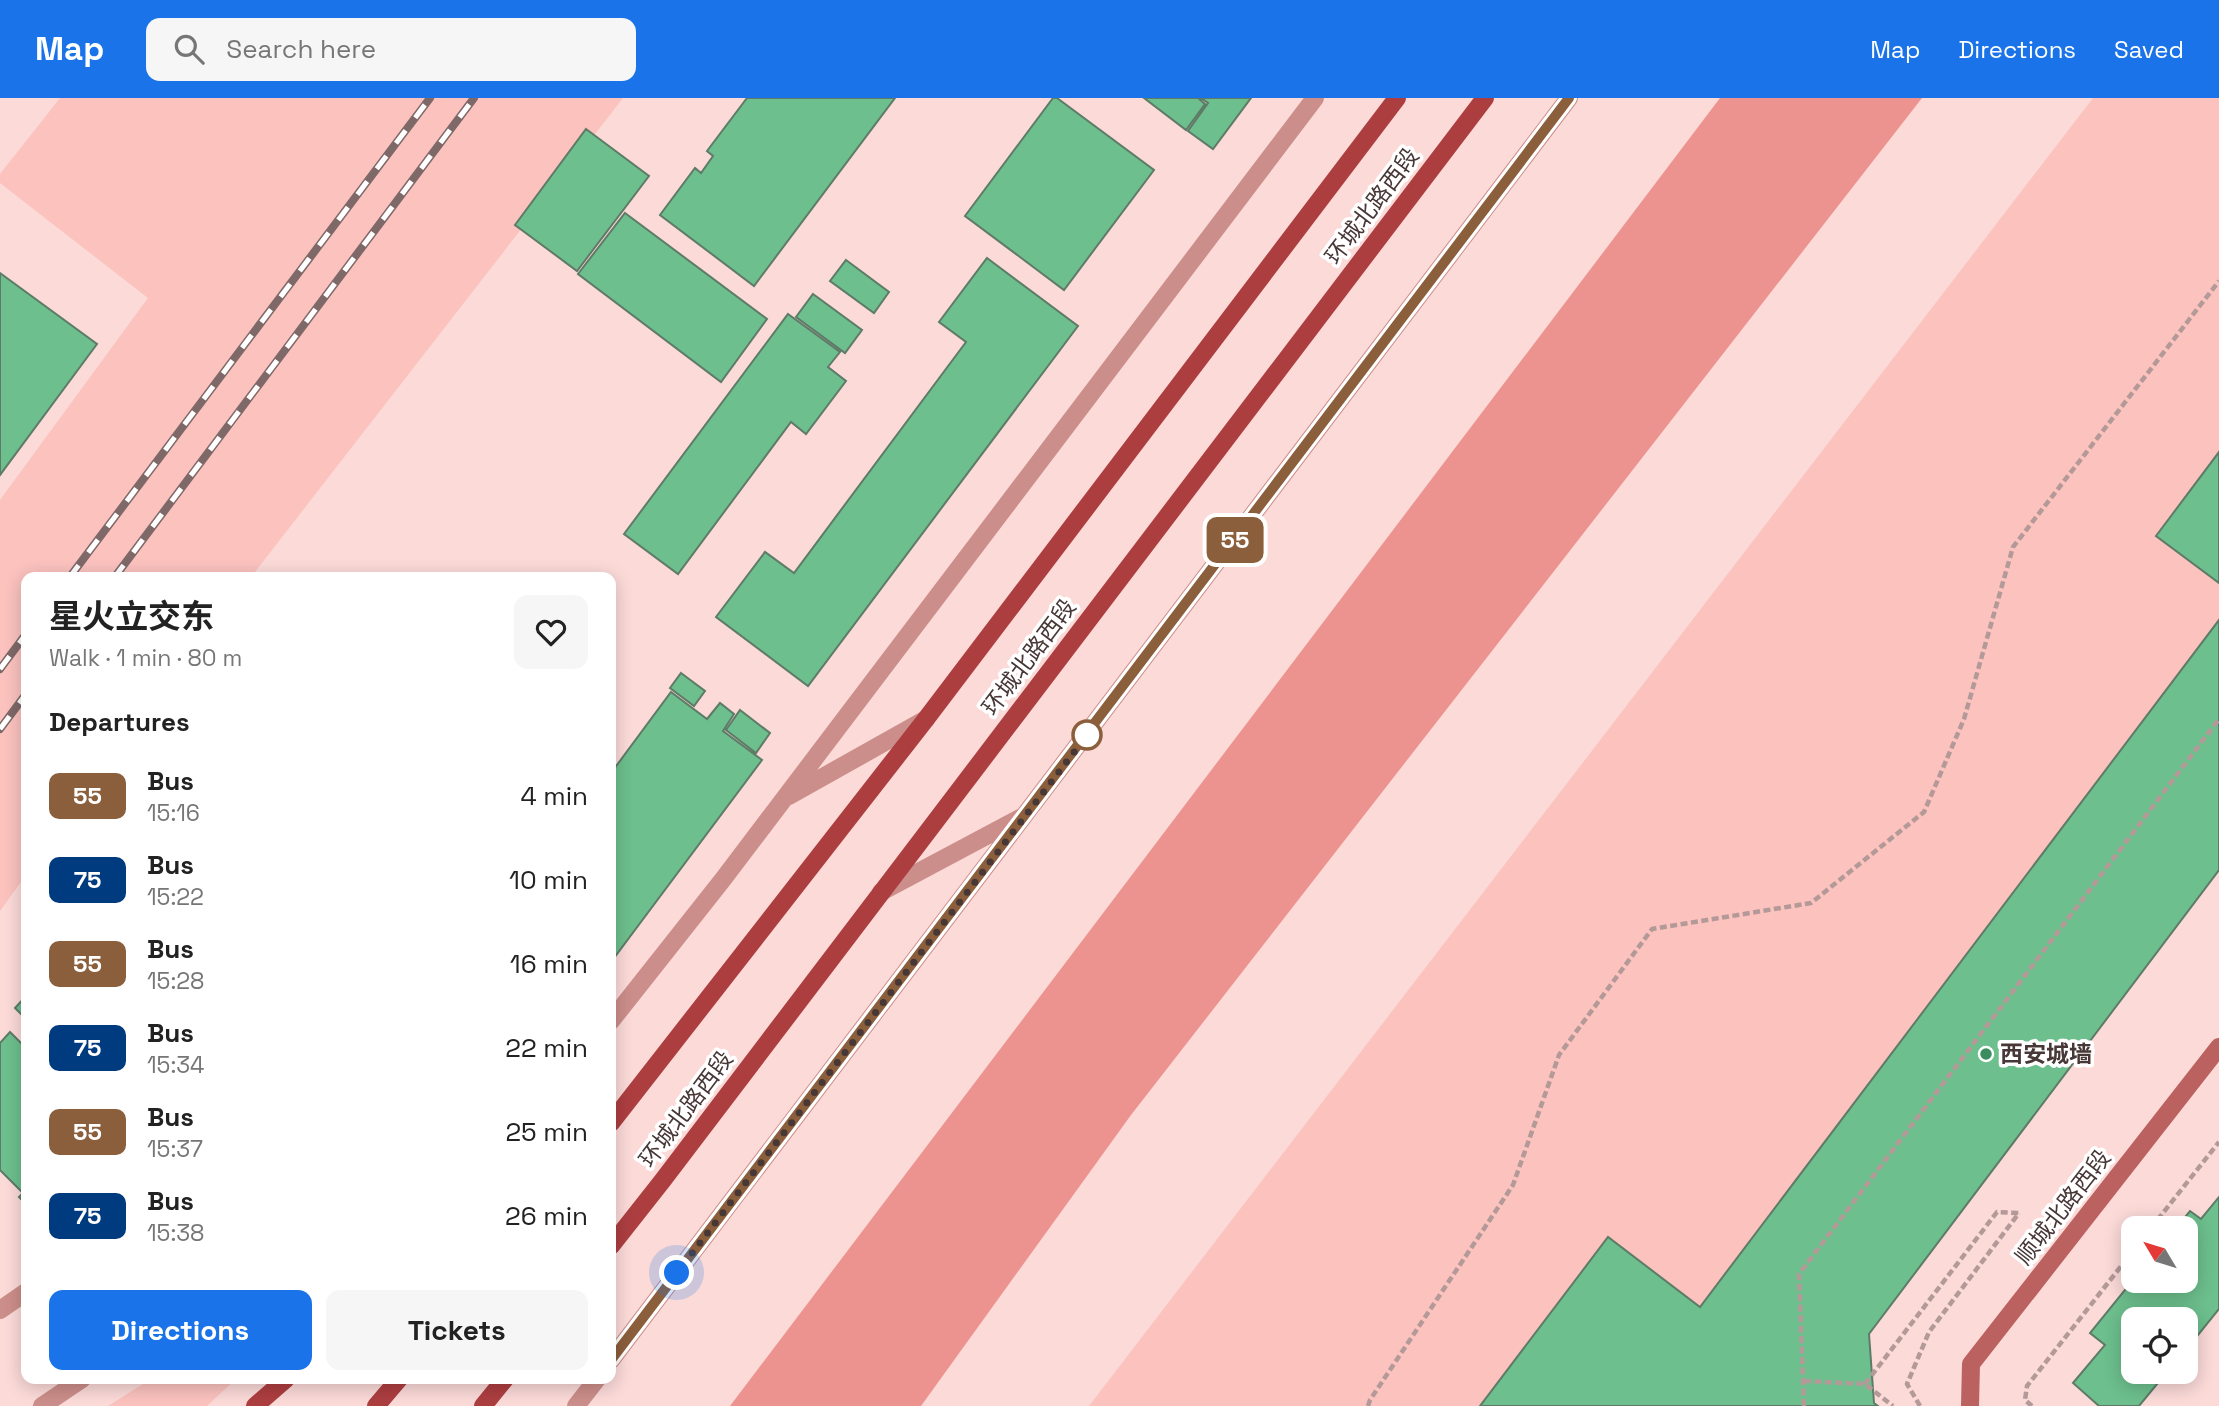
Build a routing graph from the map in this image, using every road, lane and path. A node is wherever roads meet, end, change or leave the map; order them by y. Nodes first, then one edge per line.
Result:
1 (1315, 98) edge
2 (1397, 98) edge
3 (1485, 98) edge
4 (1569, 98) edge
5 (2219, 281) edge
6 (926, 719) junction
7 (2219, 719) edge
8 (783, 800) junction
9 (1027, 814) junction
10 (881, 892) junction
11 (616, 1015) edge
12 (2219, 1047) edge
13 (616, 1117) edge
14 (2219, 1142) edge
15 (2160, 1216) edge
16 (616, 1239) edge
17 (2121, 1266) edge
18 (21, 1295) edge
19 (0, 1310) edge
20 (616, 1353) edge
21 (1804, 1381) junction
22 (75, 1384) edge
23 (280, 1384) edge
24 (394, 1384) edge
25 (501, 1384) edge
26 (593, 1384) edge
27 (1865, 1384) junction
28 (42, 1406) edge
29 (255, 1406) edge
30 (376, 1406) edge
31 (484, 1406) edge
32 (576, 1406) edge
33 (1368, 1406) edge
34 (1804, 1406) edge
35 (1893, 1406) edge
36 (1920, 1406) edge
37 (1970, 1406) edge
38 (2032, 1406) edge

1 - 8 street
2 - 6 main road, 环城北路西段
3 - 10 main road, 环城北路西段
4 - 9 street
5 - 33 path
6 - 8 street
6 - 13 main road, 环城北路西段
7 - 21 path
8 - 11 street
9 - 10 street
9 - 20 street
10 - 16 main road, 环城北路西段
12 - 37 street, 顺城北路西段
14 - 15 path
17 - 38 path
18 - 19 street
21 - 27 path
21 - 34 path
22 - 28 street
23 - 29 main road
24 - 30 main road
25 - 31 main road
26 - 32 street
27 - 35 path
27 - 36 path

